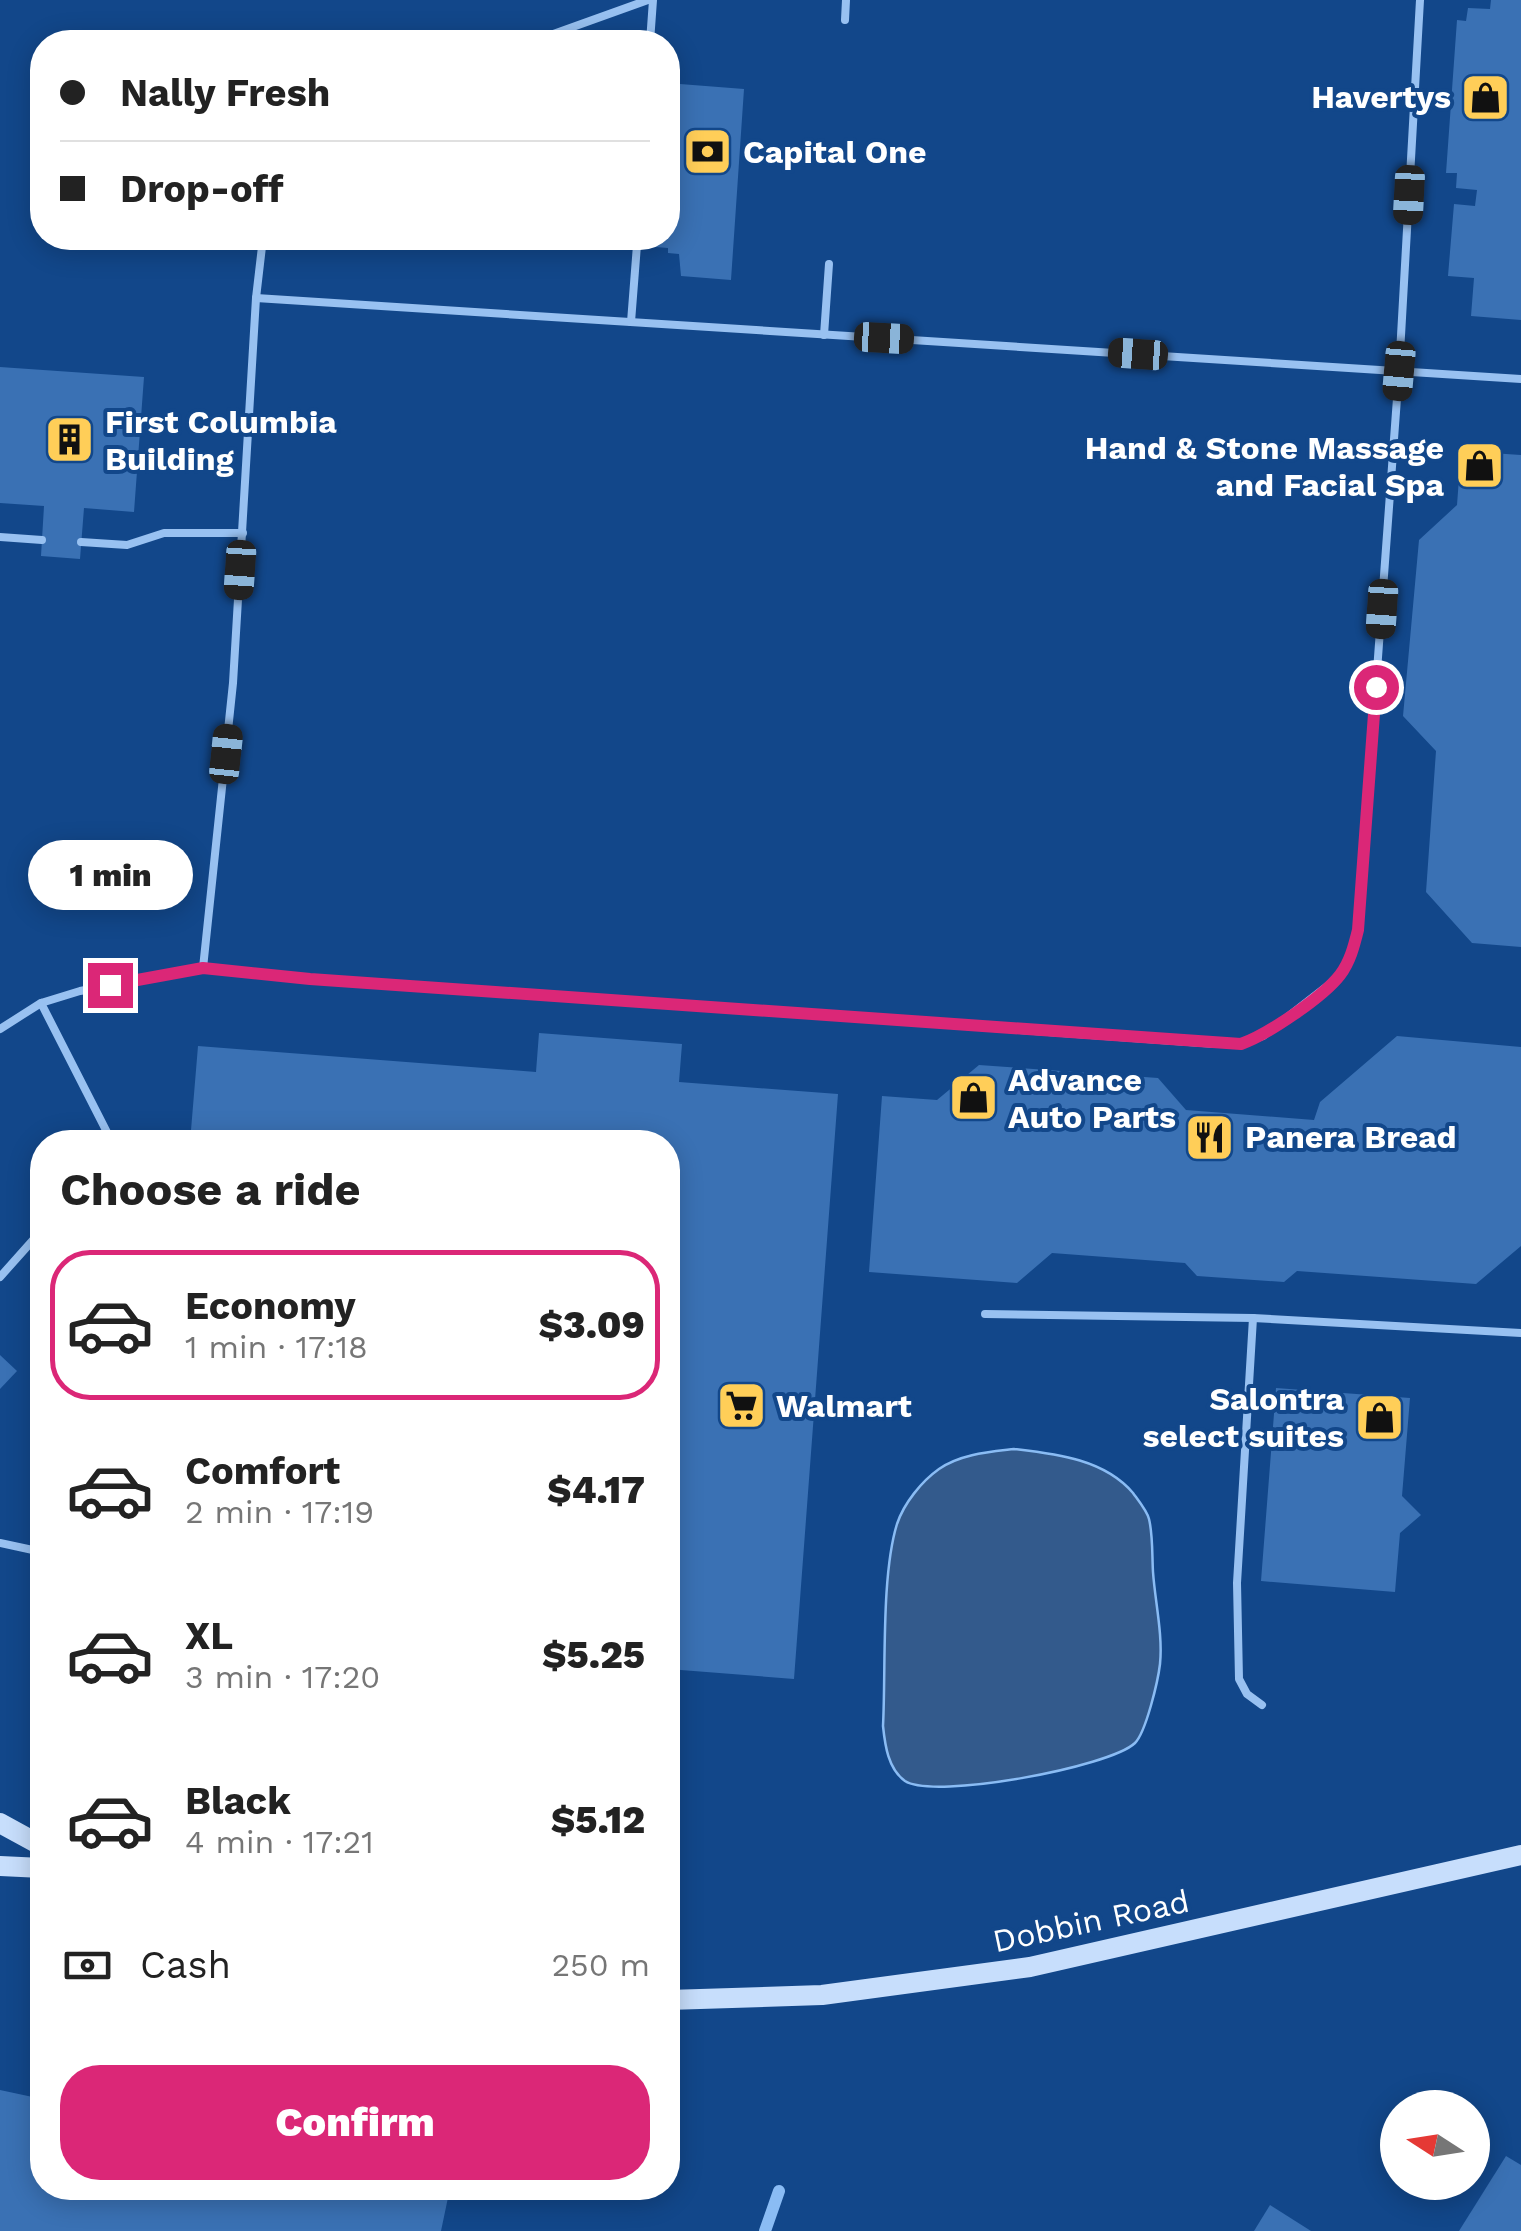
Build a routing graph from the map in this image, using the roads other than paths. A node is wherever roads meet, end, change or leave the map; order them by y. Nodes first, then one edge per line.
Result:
1 (651, 0) edge
2 (846, 0) edge
3 (1420, 0) edge
4 (845, 20) dead end
5 (565, 30) edge
6 (650, 30) edge
7 (262, 250) edge
8 (637, 250) edge
9 (828, 264) dead end
10 (256, 298) junction
11 (631, 322) junction
12 (824, 334) junction
13 (1399, 371) junction
14 (1521, 379) edge
15 (243, 533) junction
16 (0, 537) edge
17 (42, 540) dead end
18 (81, 542) dead end
19 (203, 968) junction
20 (41, 1003) junction
21 (0, 1028) edge
22 (106, 1130) edge
23 (30, 1243) edge
24 (0, 1277) edge
25 (984, 1314) dead end
26 (1253, 1318) junction
27 (1521, 1333) edge
28 (0, 1543) edge
29 (30, 1549) edge
30 (1262, 1704) dead end
31 (0, 1823) edge
32 (30, 1839) edge
33 (1521, 1855) edge
34 (0, 1866) edge
35 (30, 1867) edge
36 (680, 2000) edge

1 - 5 lane
1 - 6 lane
2 - 4 lane
3 - 13 lane
7 - 10 lane
8 - 11 lane
9 - 12 lane
10 - 11 lane
10 - 15 lane
11 - 12 lane
12 - 13 lane
13 - 14 lane
13 - 19 lane
15 - 18 lane
15 - 19 lane
16 - 17 lane
19 - 20 lane
20 - 21 lane
20 - 22 lane
23 - 24 lane
25 - 26 lane
26 - 27 lane
26 - 30 lane
28 - 29 lane
31 - 32 street
33 - 36 street, Dobbin Road
34 - 35 street

